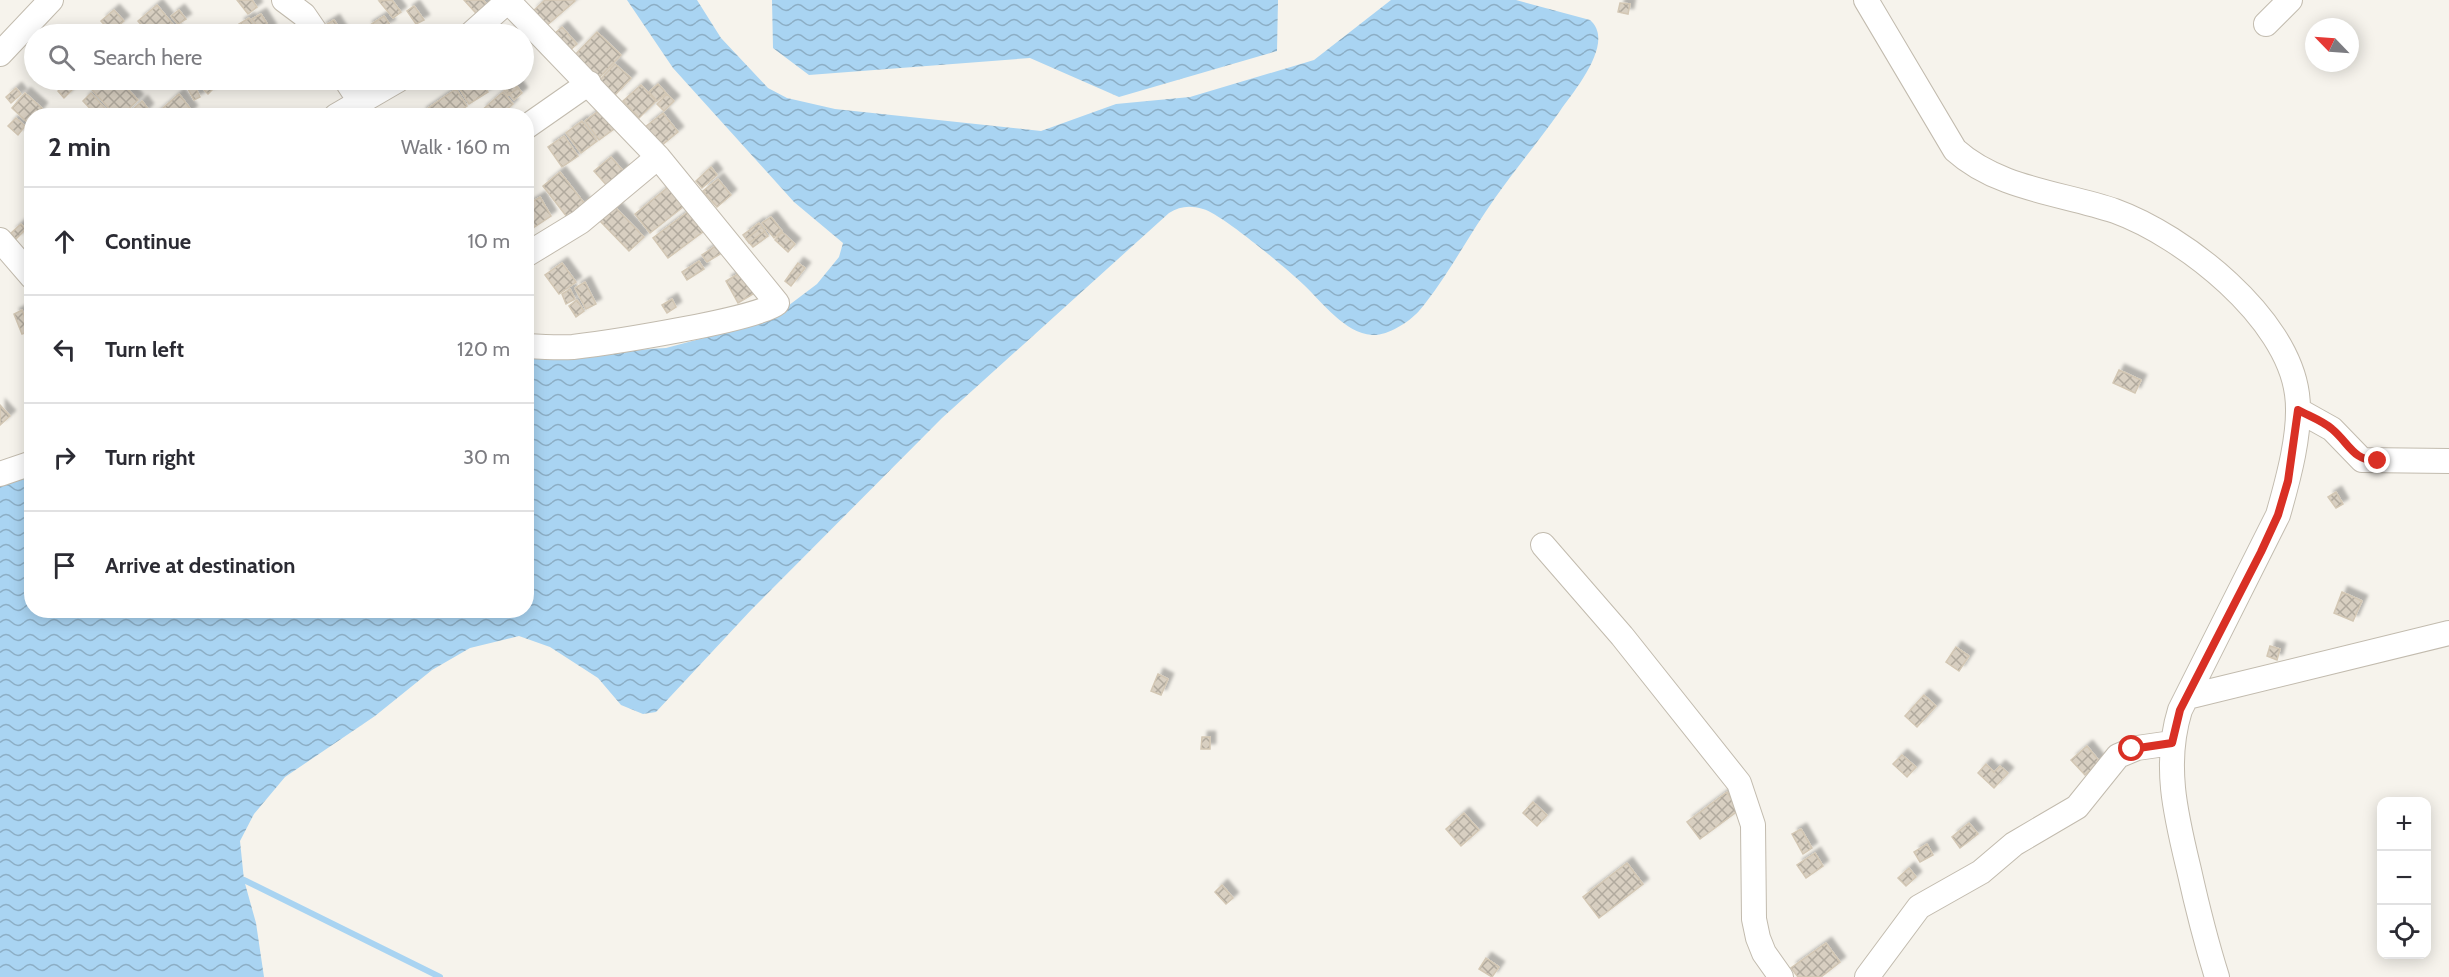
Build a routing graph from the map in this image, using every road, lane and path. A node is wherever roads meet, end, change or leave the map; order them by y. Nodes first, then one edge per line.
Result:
1 (51, 0) edge
2 (1866, 0) edge
3 (2259, 0) edge
4 (2290, 0) edge
5 (509, 1) edge
6 (297, 3) edge
7 (28, 24) edge
8 (311, 24) edge
9 (483, 24) edge
10 (531, 24) edge
11 (534, 27) edge
12 (24, 29) edge
13 (0, 54) edge
14 (589, 83) junction
15 (352, 90) edge
16 (378, 90) edge
17 (359, 100) junction
18 (348, 108) edge
19 (534, 122) edge
20 (658, 158) junction
21 (0, 240) edge
22 (534, 250) edge
23 (24, 268) edge
24 (534, 346) edge
25 (2298, 410) junction
26 (2449, 461) edge
27 (24, 466) edge
28 (0, 474) edge
29 (1543, 545) dead end
30 (2449, 633) edge
31 (2187, 697) junction
32 (2172, 743) junction
33 (1781, 977) edge
34 (1867, 977) edge
35 (2217, 977) edge

1 - 7 street
2 - 25 street
3 - 4 street
5 - 9 street
5 - 10 street
6 - 8 street
11 - 14 street
12 - 13 street
14 - 19 street
14 - 20 street
15 - 17 street
16 - 17 street
17 - 18 street
20 - 22 street
20 - 24 street
21 - 23 street
25 - 26 street
25 - 31 street
27 - 28 street
29 - 33 street
30 - 31 street
31 - 32 street
32 - 34 street
32 - 35 street

